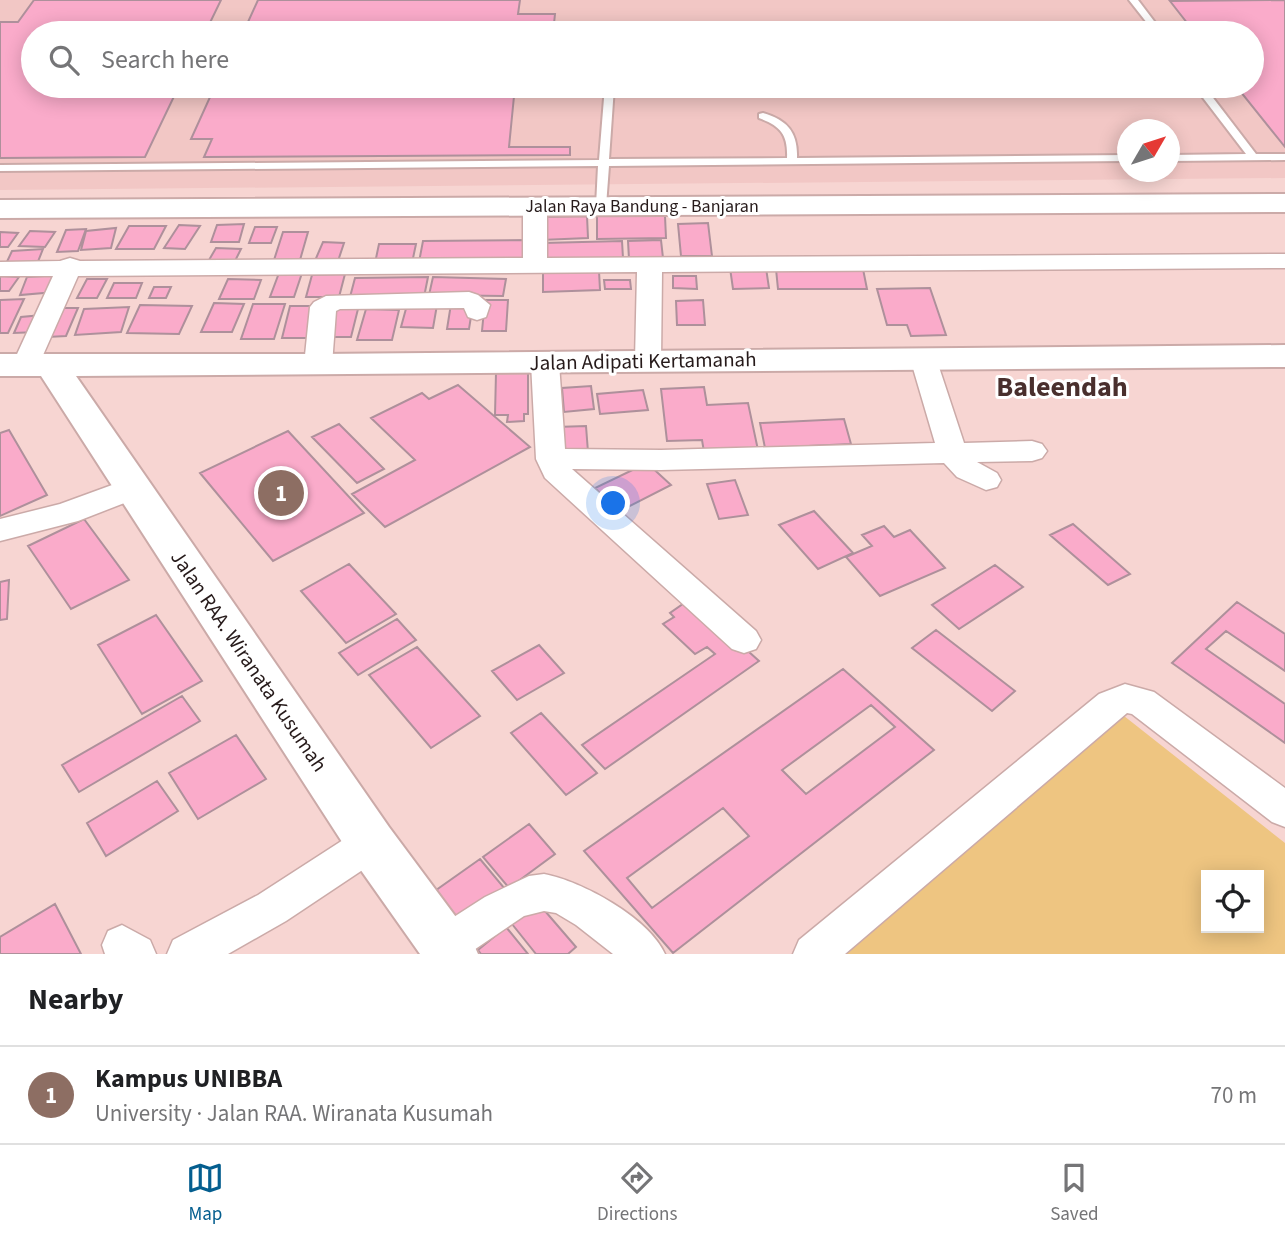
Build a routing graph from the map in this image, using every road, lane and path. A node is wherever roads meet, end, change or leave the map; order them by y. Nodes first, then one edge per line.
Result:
1 (1133, 0) edge
2 (1149, 21) edge
3 (608, 98) edge
4 (1208, 98) edge
5 (763, 116) dead end
6 (1253, 157) junction
7 (1285, 157) edge
8 (1117, 158) edge
9 (1180, 158) edge
10 (792, 162) junction
11 (603, 164) junction
12 (0, 168) edge
13 (1285, 203) edge
14 (535, 206) junction
15 (601, 206) junction
16 (0, 209) edge
17 (1285, 261) edge
18 (535, 265) junction
19 (650, 266) junction
20 (69, 268) junction
21 (0, 269) edge
22 (477, 312) dead end
23 (1285, 356) edge
24 (923, 358) junction
25 (648, 360) junction
26 (545, 363) junction
27 (26, 365) edge
28 (318, 365) junction
29 (1032, 451) dead end
30 (953, 454) junction
31 (551, 459) junction
32 (986, 480) dead end
33 (134, 488) junction
34 (0, 530) edge
35 (744, 640) dead end
36 (1285, 810) edge
37 (371, 843) junction
38 (449, 949) edge
39 (188, 954) edge
40 (644, 954) edge
41 (814, 954) edge

1 - 2 lane
3 - 11 lane
4 - 6 lane
5 - 10 lane
6 - 7 lane
6 - 9 lane
8 - 10 lane
10 - 11 lane
11 - 12 lane
11 - 15 lane
13 - 15 main road, Jalan Raya Bandung - Banjaran
14 - 15 main road, Jalan Raya Bandung - Banjaran
14 - 16 main road, Jalan Raya Bandung - Banjaran
14 - 18 street
17 - 19 street
18 - 19 street
18 - 20 street
19 - 25 street
20 - 21 street
20 - 27 street
22 - 28 street
23 - 24 main road, Jalan Adipati Kertamanah
24 - 25 main road, Jalan Adipati Kertamanah
24 - 30 street
25 - 26 main road, Jalan Adipati Kertamanah
26 - 28 main road, Jalan Adipati Kertamanah
26 - 31 street
27 - 28 main road, Jalan Adipati Kertamanah
27 - 33 main road, Jalan RAA. Wiranata Kusumah
29 - 30 street
30 - 31 street
30 - 32 street
31 - 35 street
33 - 34 street
33 - 37 main road, Jalan RAA. Wiranata Kusumah
36 - 41 street
37 - 38 main road, Jalan RAA. Wiranata Kusumah
37 - 39 street
38 - 40 street

